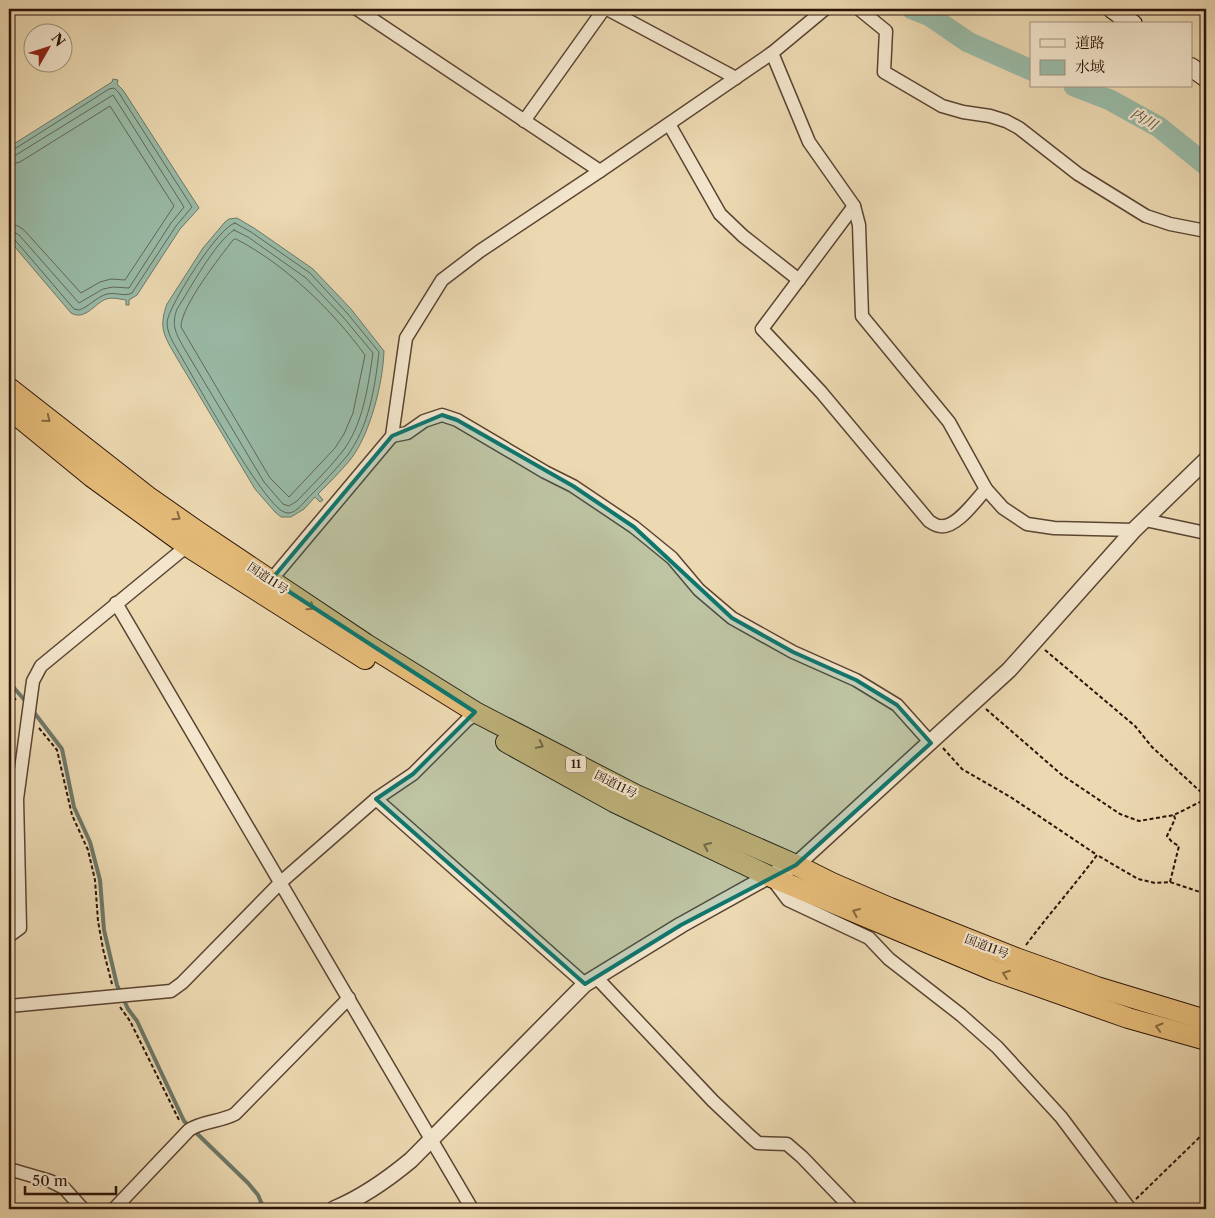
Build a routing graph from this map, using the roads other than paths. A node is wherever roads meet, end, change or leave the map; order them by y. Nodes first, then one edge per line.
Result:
1 (357, 9) edge
2 (605, 9) edge
3 (825, 9) edge
4 (859, 9) edge
5 (1112, 9) edge
6 (1130, 22) edge
7 (772, 54) junction
8 (1192, 68) edge
9 (736, 78) junction
10 (1206, 78) edge
11 (524, 122) junction
12 (669, 124) junction
13 (600, 172) junction
14 (854, 206) junction
15 (1206, 231) edge
16 (799, 280) junction
17 (9, 388) edge
18 (9, 409) edge
19 (392, 436) junction
20 (1206, 460) edge
21 (986, 489) junction
22 (1140, 525) junction
23 (1206, 533) edge
24 (192, 539) junction
25 (271, 580) junction
26 (116, 603) junction
27 (472, 717) junction
28 (933, 740) junction
29 (376, 799) junction
30 (796, 865) junction
31 (769, 876) junction
32 (281, 882) junction
33 (9, 936) edge
34 (590, 980) junction
35 (349, 998) junction
36 (9, 1006) edge
37 (1206, 1020) edge
38 (1206, 1040) edge
39 (431, 1138) junction
40 (9, 1169) edge
41 (1129, 1208) edge
42 (83, 1209) edge
43 (114, 1209) edge
44 (334, 1209) edge
45 (472, 1209) edge
46 (852, 1209) edge

1 - 11 street
2 - 9 street
2 - 11 street
3 - 7 street
4 - 15 street
5 - 6 main road
7 - 9 street
7 - 14 street
8 - 10 main road
9 - 12 street
11 - 13 street
12 - 13 street
12 - 16 street
13 - 19 street
14 - 16 street
14 - 21 street
16 - 21 street
17 -> 24 highway, 国道11号 / 11
18 - 24 highway, 国道11号 / 11
19 - 25 street
19 - 28 street
20 - 22 street
21 - 22 street
22 - 23 street
22 - 28 street
24 - 25 highway, 国道11号 / 11
24 - 26 street
24 - 27 highway, 国道11号 / 11
25 -> 27 highway, 国道11号 / 11
26 - 32 street
26 - 33 street
27 - 29 street
27 -> 30 highway, 国道11号 / 11
31 -> 27 highway, 国道11号 / 11
28 - 30 street
29 - 32 street
29 - 34 street
30 - 31 street
30 - 37 highway, 国道11号 / 11
31 - 34 street
38 -> 31 highway, 国道11号 / 11
31 - 41 street
32 - 35 street
32 - 36 street
34 - 39 street
34 - 46 street
35 - 39 street
35 - 43 street
39 - 44 street
39 - 45 street
40 - 42 street

